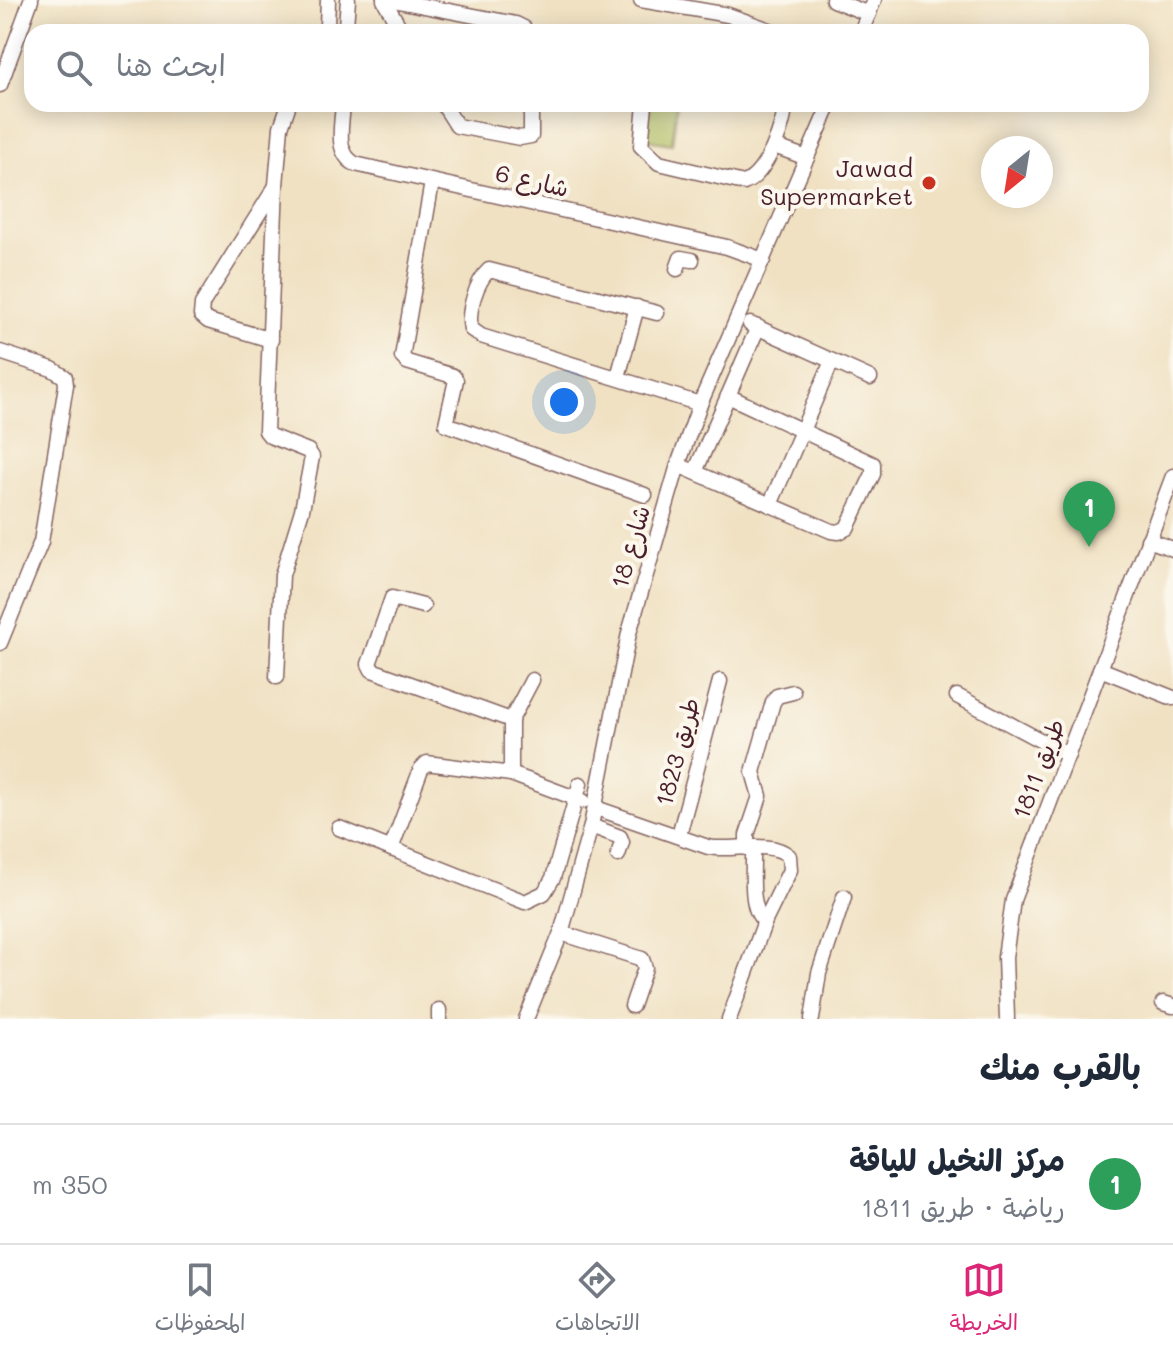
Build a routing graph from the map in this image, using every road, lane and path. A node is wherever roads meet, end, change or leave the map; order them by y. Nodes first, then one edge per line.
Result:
1 (31, 0) edge
2 (384, 0) edge
3 (393, 0) edge
4 (641, 0) edge
5 (833, 0) edge
6 (328, 3) edge
7 (348, 4) edge
8 (871, 7) edge
9 (327, 24) edge
10 (346, 24) edge
11 (398, 24) edge
12 (516, 24) edge
13 (753, 24) edge
14 (0, 85) edge
15 (286, 112) edge
16 (343, 112) edge
17 (448, 112) edge
18 (531, 112) edge
19 (644, 112) edge
20 (783, 112) edge
21 (827, 112) edge
22 (774, 146) junction
23 (807, 158) junction
24 (432, 182) junction
25 (276, 185) junction
26 (685, 238) junction
27 (763, 260) junction
28 (684, 262) dead end
29 (637, 307) junction
30 (657, 313) dead end
31 (739, 319) junction
32 (758, 327) junction
33 (271, 340) junction
34 (0, 352) edge
35 (832, 361) junction
36 (618, 377) junction
37 (870, 378) dead end
38 (728, 396) junction
39 (700, 404) junction
40 (803, 429) junction
41 (678, 465) junction
42 (695, 472) junction
43 (1173, 476) edge
44 (645, 495) dead end
45 (770, 505) junction
46 (1148, 540) junction
47 (1173, 549) edge
48 (423, 606) dead end
49 (0, 643) edge
50 (1100, 669) junction
51 (277, 677) dead end
52 (532, 680) dead end
53 (720, 681) dead end
54 (793, 692) dead end
55 (957, 696) dead end
56 (1173, 698) edge
57 (511, 720) junction
58 (1068, 755) junction
59 (511, 774) junction
60 (578, 791) junction
61 (596, 806) junction
62 (591, 826) junction
63 (339, 828) dead end
64 (679, 835) junction
65 (750, 848) junction
66 (391, 849) junction
67 (618, 855) dead end
68 (844, 897) dead end
69 (765, 921) junction
70 (561, 933) junction
71 (632, 1006) dead end
72 (526, 1019) edge
73 (729, 1019) edge
74 (812, 1019) edge
75 (1007, 1019) edge

1 - 14 street
2 - 11 street
3 - 12 street
4 - 13 street
5 - 8 street
6 - 7 street
6 - 9 street
7 - 10 street
15 - 25 street
16 - 24 street, شارع 6
17 - 18 street
19 - 22 street
20 - 22 street
21 - 23 street, شارع 18
22 - 23 street
23 - 27 street, شارع 18
24 - 26 street, شارع 6
24 - 44 street
25 - 33 street
25 - 33 street
26 - 27 street, شارع 6
26 - 28 street
27 - 31 street, شارع 18
29 - 30 street
29 - 36 street
29 - 36 street
31 - 32 street
31 - 39 street, شارع 18
32 - 35 street
32 - 38 street
33 - 51 street
34 - 49 street
35 - 37 street
35 - 40 street
36 - 39 street
38 - 40 street
38 - 42 street
39 - 41 street, شارع 18
40 - 45 street
40 - 45 street
41 - 42 street
41 - 61 street, شارع 18
42 - 45 street
43 - 46 street, طريق 1811
46 - 47 street
46 - 50 street, طريق 1811
48 - 57 street
50 - 56 street
50 - 58 street, طريق 1811
52 - 57 street
53 - 64 street, طريق 1823
54 - 65 street
55 - 58 street
57 - 59 street
58 - 75 street, طريق 1811
59 - 60 street
59 - 66 street
60 - 61 street
60 - 66 street
61 - 62 street, شارع 18
61 - 64 street
62 - 67 street
62 - 70 street, شارع 18
63 - 66 street
64 - 65 street
65 - 69 street
65 - 69 street
68 - 74 street
69 - 73 street
70 - 71 street
70 - 72 street, شارع 18

